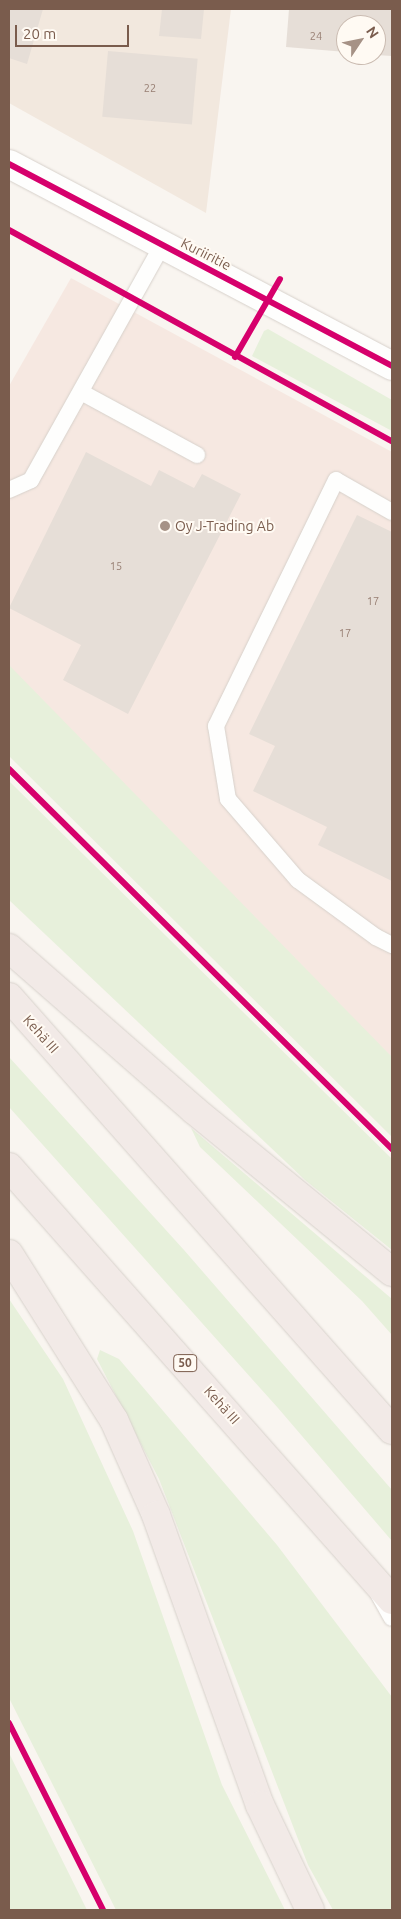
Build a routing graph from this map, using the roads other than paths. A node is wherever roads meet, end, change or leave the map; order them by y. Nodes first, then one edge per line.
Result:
1 (9, 164) edge
2 (162, 246) junction
3 (392, 366) edge
4 (81, 392) junction
5 (197, 454) dead end
6 (9, 490) edge
7 (392, 512) edge
8 (392, 945) edge
9 (9, 948) edge
10 (9, 997) edge
11 (9, 1167) edge
12 (9, 1254) edge
13 (392, 1272) edge
14 (392, 1430) edge
15 (360, 1560) junction
16 (392, 1600) edge
17 (392, 1618) edge
18 (310, 1910) edge

1 - 2 street, Kuriiritie
2 - 3 street, Kuriiritie
2 - 4 lane
4 - 5 lane
4 - 6 lane
7 - 8 lane
9 - 13 highway
10 - 14 highway, Kehä III
11 - 15 highway, Kehä III / 50
12 - 18 highway
15 - 16 highway, Kehä III / 50
15 - 17 lane

